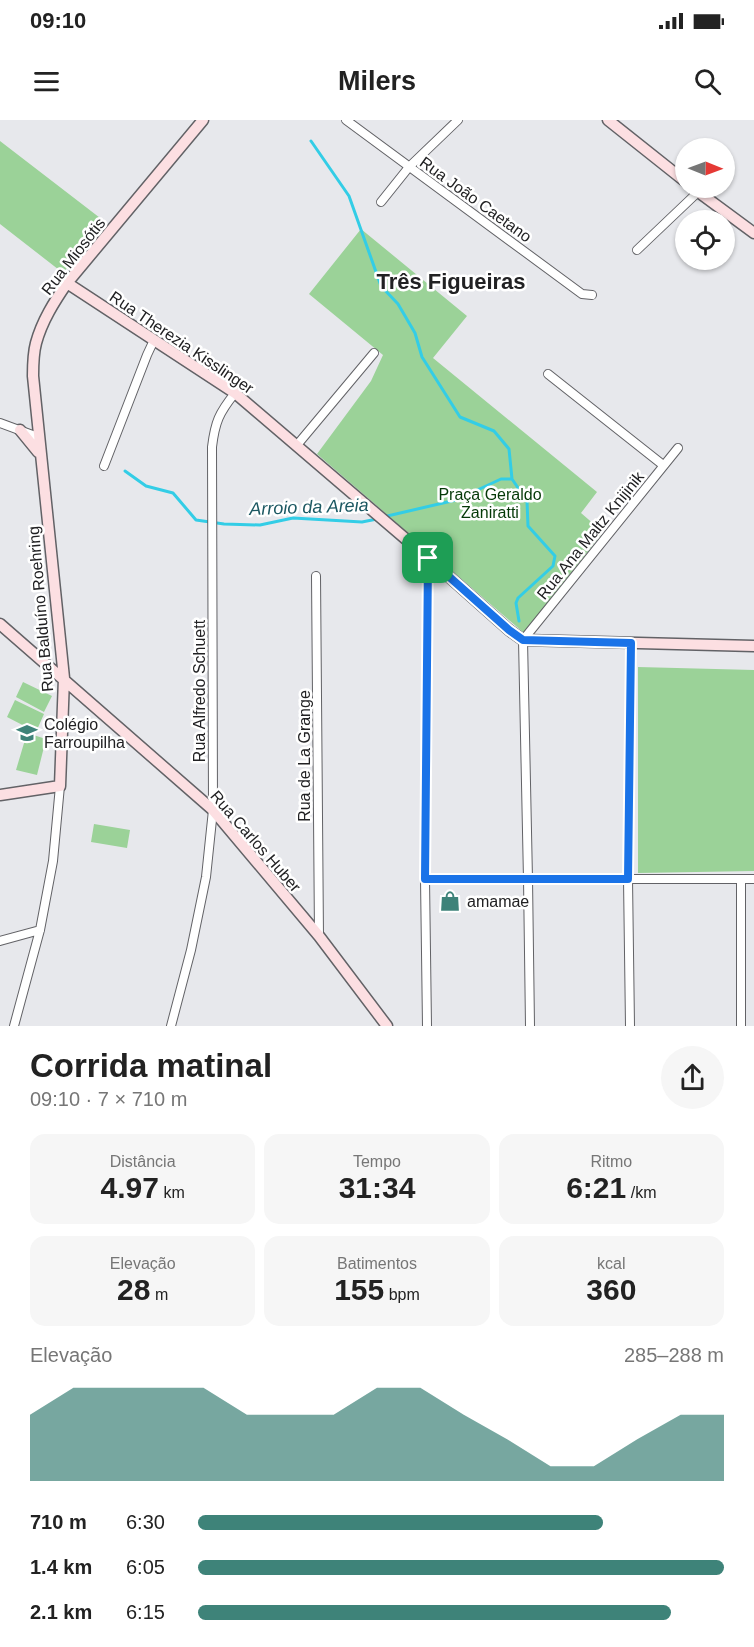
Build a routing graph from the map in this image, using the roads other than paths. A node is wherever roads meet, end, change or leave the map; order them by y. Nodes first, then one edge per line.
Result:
1 (203, 120) edge
2 (346, 120) edge
3 (458, 120) edge
4 (608, 120) edge
5 (410, 167) junction
6 (675, 173) edge
7 (687, 198) edge
8 (706, 198) edge
9 (381, 202) dead end
10 (754, 233) edge
11 (637, 250) dead end
12 (67, 283) junction
13 (592, 295) dead end
14 (154, 340) junction
15 (374, 353) dead end
16 (548, 374) dead end
17 (235, 393) junction
18 (0, 423) edge
19 (20, 430) junction
20 (38, 437) junction
21 (297, 445) junction
22 (678, 448) dead end
23 (40, 455) junction
24 (663, 465) junction
25 (104, 466) dead end
26 (428, 558) junction
27 (316, 576) dead end
28 (0, 624) edge
29 (523, 640) junction
30 (631, 643) junction
31 (754, 646) edge
32 (64, 678) junction
33 (60, 786) junction
34 (0, 795) edge
35 (213, 810) junction
36 (425, 879) junction
37 (528, 879) junction
38 (628, 879) junction
39 (741, 879) junction
40 (754, 879) edge
41 (40, 930) junction
42 (319, 936) junction
43 (0, 940) edge
44 (14, 1026) edge
45 (171, 1026) edge
46 (387, 1026) edge
47 (427, 1026) edge
48 (530, 1026) edge
49 (630, 1026) edge
50 (741, 1026) edge

1 - 12 street, Rua Miosótis
2 - 5 street, Rua João Caetano
3 - 5 street
4 - 6 street
5 - 9 street
5 - 13 street, Rua João Caetano
7 - 11 street
8 - 10 street
12 - 14 street, Rua Therezia Kisslinger
12 - 20 street, Rua Miosótis
14 - 17 street, Rua Therezia Kisslinger
14 - 25 street
15 - 21 street
16 - 24 street
17 - 21 street, Rua Therezia Kisslinger
17 - 35 street, Rua Alfredo Schuett
18 - 19 street
19 - 20 street
19 - 23 street
20 - 23 street, Rua Balduíno Roehring
21 - 26 street, Rua Therezia Kisslinger
22 - 24 street, Rua Ana Maltz Knijinik
23 - 32 street, Rua Balduíno Roehring
24 - 29 street, Rua Ana Maltz Knijinik
26 - 29 street, Rua Therezia Kisslinger
26 - 36 street
27 - 42 street, Rua de La Grange
28 - 32 street, Rua Carlos Huber
29 - 30 street
29 - 37 street
30 - 31 street
30 - 38 street
32 - 33 street, Rua Balduíno Roehring
32 - 35 street, Rua Carlos Huber
33 - 34 street
33 - 41 street, Rua Balduíno Roehring
35 - 42 street, Rua Carlos Huber
35 - 45 street, Rua Alfredo Schuett
36 - 37 street
36 - 47 street
37 - 38 street
37 - 48 street
38 - 39 street
38 - 49 street
39 - 40 street
39 - 50 street
41 - 43 street
41 - 44 street, Rua Balduíno Roehring
42 - 46 street, Rua Carlos Huber

